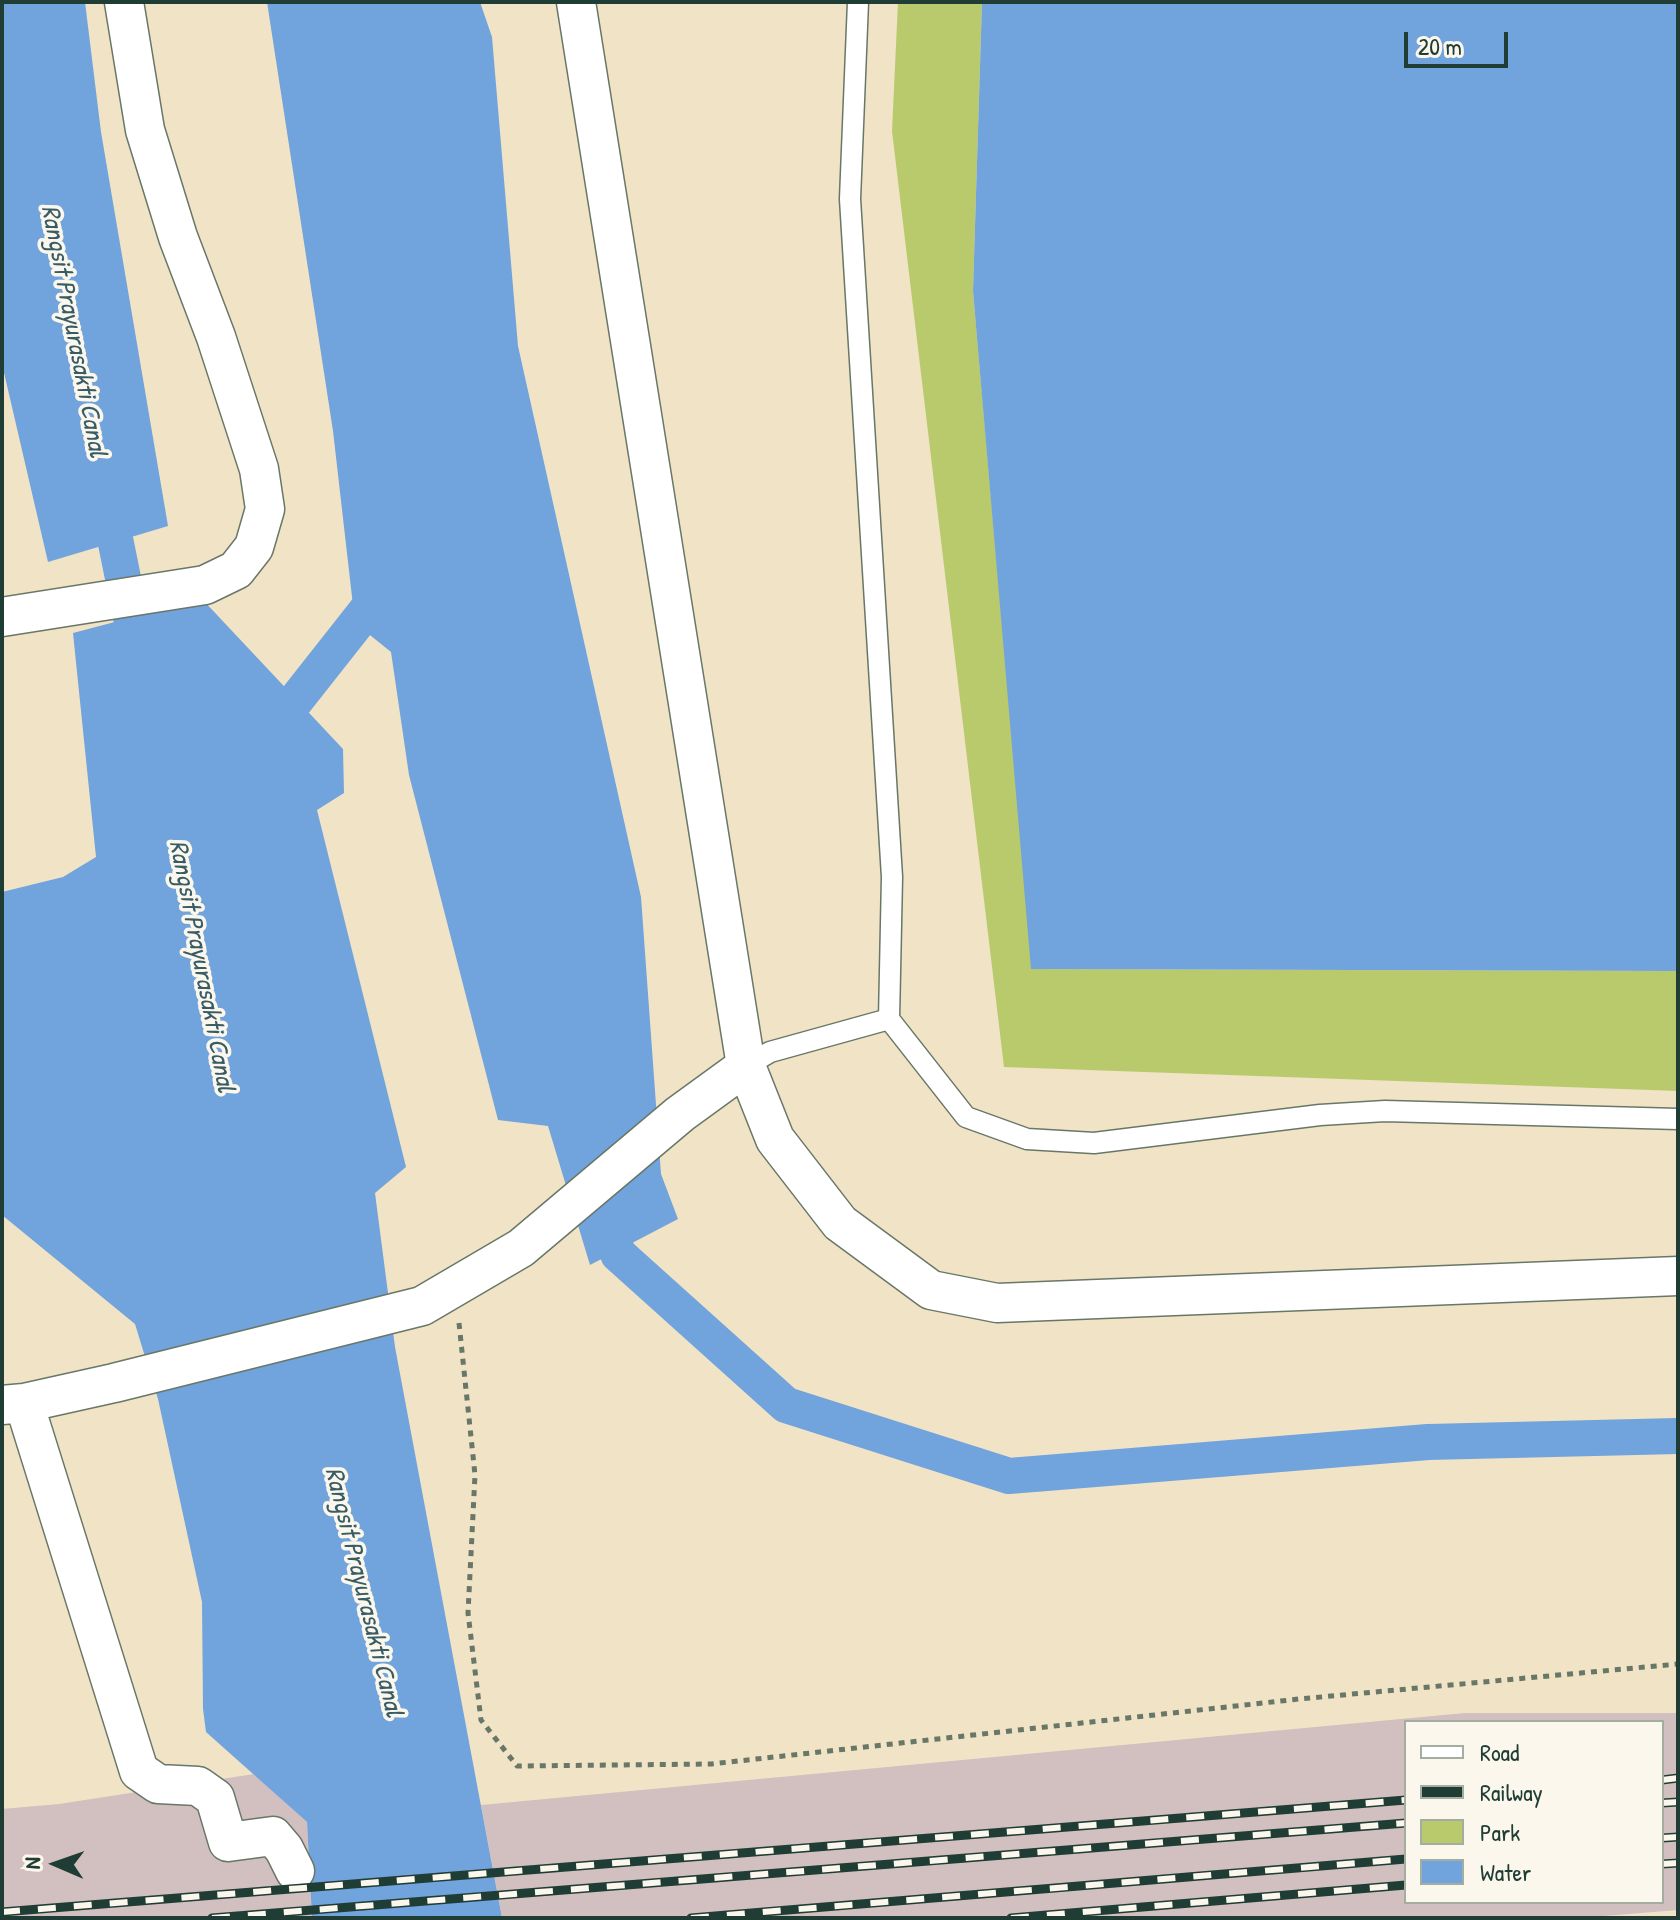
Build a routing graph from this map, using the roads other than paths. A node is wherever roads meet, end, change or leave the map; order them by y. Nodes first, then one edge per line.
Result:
1 (124, 2) edge
2 (576, 2) edge
3 (858, 2) edge
4 (2, 617) edge
5 (889, 1019) junction
6 (746, 1066) junction
7 (1678, 1119) edge
8 (1678, 1276) edge
9 (13, 1404) edge
10 (295, 1871) dead end

1 - 4 street
2 - 6 street
3 - 5 lane
5 - 6 lane
5 - 7 lane
6 - 8 street
6 - 9 street
9 - 10 street

